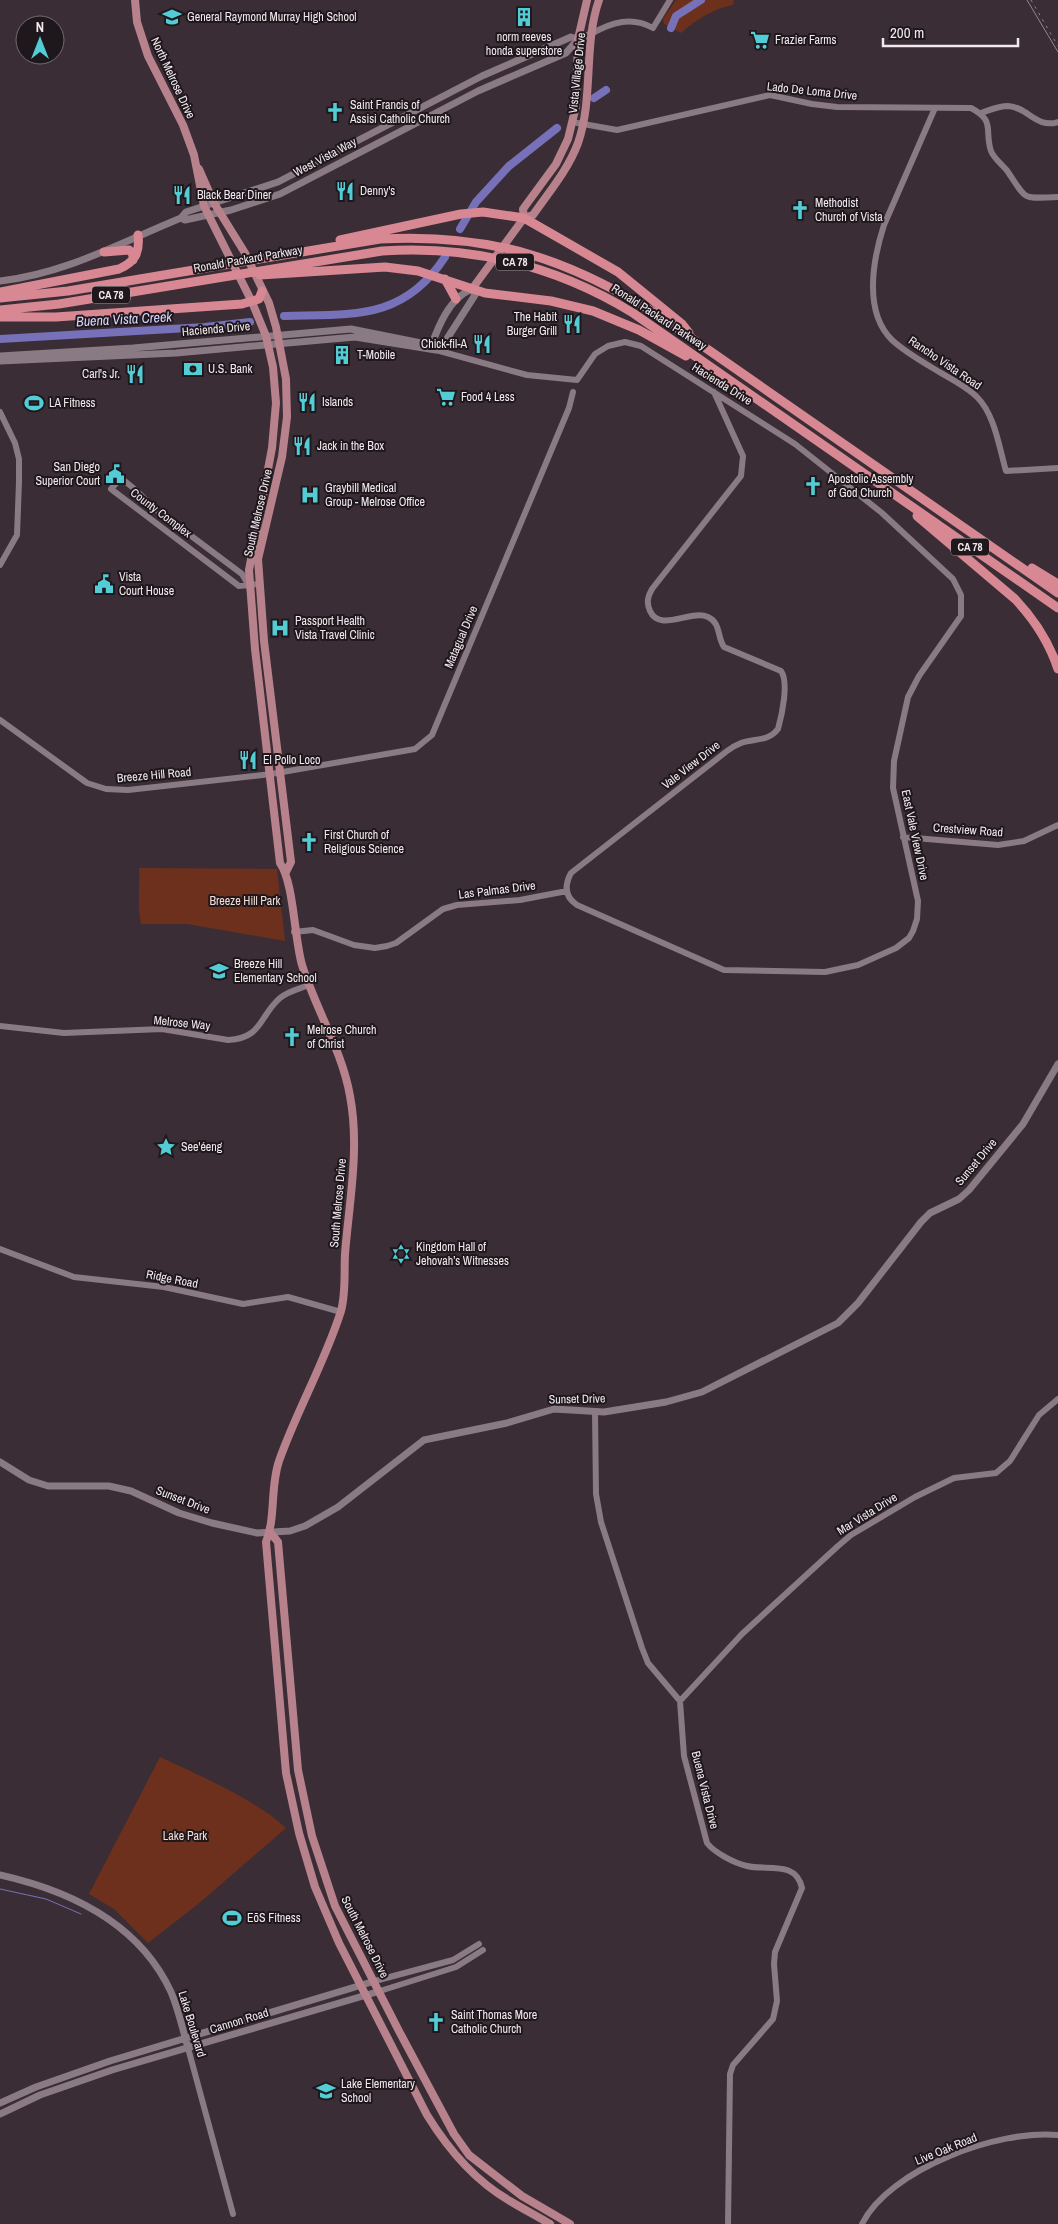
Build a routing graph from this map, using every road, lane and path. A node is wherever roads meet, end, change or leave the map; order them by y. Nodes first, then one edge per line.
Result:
1 (135, 0) edge
2 (587, 0) edge
3 (599, 0) edge
4 (670, 0) edge
5 (591, 34) junction
6 (578, 39) junction
7 (935, 108) junction
8 (981, 113) junction
9 (572, 122) junction
10 (1058, 122) edge
11 (582, 124) junction
12 (197, 165) junction
13 (1058, 197) edge
14 (214, 203) junction
15 (204, 206) junction
16 (220, 213) junction
17 (208, 215) junction
18 (181, 218) junction
19 (524, 218) junction
20 (138, 236) junction
21 (104, 252) junction
22 (289, 253) junction
23 (133, 260) junction
24 (270, 272) junction
25 (0, 281) edge
26 (454, 285) junction
27 (472, 289) junction
28 (262, 291) junction
29 (0, 292) edge
30 (0, 298) edge
31 (456, 299) junction
32 (252, 302) junction
33 (0, 310) edge
34 (0, 317) edge
35 (266, 336) junction
36 (279, 339) junction
37 (696, 342) junction
38 (269, 346) junction
39 (433, 350) junction
40 (0, 356) edge
41 (0, 361) edge
42 (732, 381) junction
43 (573, 392) dead end
44 (714, 392) junction
45 (0, 412) edge
46 (1058, 468) edge
47 (883, 486) junction
48 (966, 528) junction
49 (0, 565) edge
50 (258, 584) junction
51 (1058, 584) edge
52 (249, 586) junction
53 (1058, 593) edge
54 (961, 595) joint
55 (1058, 608) edge
56 (1058, 670) edge
57 (0, 720) edge
58 (279, 772) junction
59 (271, 774) junction
60 (1058, 825) edge
61 (903, 837) junction
62 (286, 872) junction
63 (566, 891) junction
64 (294, 932) junction
65 (309, 985) junction
66 (0, 1026) edge
67 (1058, 1064) edge
68 (0, 1249) edge
69 (341, 1312) junction
70 (1058, 1399) edge
71 (595, 1412) junction
72 (0, 1462) edge
73 (270, 1532) junction
74 (279, 1686) junction
75 (290, 1686) junction
76 (680, 1701) junction
77 (0, 1876) edge
78 (319, 1895) junction
79 (335, 1906) junction
80 (375, 1981) junction
81 (361, 1986) junction
82 (380, 1991) junction
83 (366, 1995) junction
84 (275, 2012) junction
85 (278, 2021) junction
86 (186, 2039) junction
87 (188, 2048) junction
88 (0, 2103) edge
89 (0, 2114) edge
90 (1058, 2135) edge
91 (233, 2214) dead end
92 (550, 2224) edge
93 (570, 2224) edge
94 (728, 2224) edge
95 (862, 2224) edge

1 - 12 main road, North Melrose Drive
2 - 6 main road, Vista Village Drive
3 - 5 main road, Vista Village Drive
4 - 5 street
5 - 6 main road, West Vista Way
5 - 11 main road, Vista Village Drive
6 - 9 main road, Vista Village Drive
6 - 14 main road, West Vista Way
6 - 16 main road, West Vista Way
7 - 8 street, Lado De Loma Drive
7 - 11 street, Lado De Loma Drive
7 - 46 street, Rancho Vista Road
8 - 10 street
8 - 13 street
9 - 11 street, Lado De Loma Drive
9 - 19 main road, Vista Village Drive
11 - 19 main road, Vista Village Drive
12 - 14 main road, North Melrose Drive
12 - 15 main road, North Melrose Drive
14 - 15 main road, West Vista Way
14 - 16 main road, South Melrose Drive
15 - 17 main road, South Melrose Drive
15 - 18 main road, West Vista Way
16 - 17 main road, West Vista Way
16 - 28 main road, South Melrose Drive
17 - 18 main road, West Vista Way
17 - 32 main road, South Melrose Drive
18 - 20 main road, West Vista Way
19 - 22 highway
19 - 27 main road, Vista Village Drive
19 - 37 highway
20 - 21 main road, West Vista Way
20 - 23 highway
21 - 23 highway
21 - 25 main road, West Vista Way
22 - 30 highway, Ronald Packard Parkway / CA 78
22 - 37 highway, Ronald Packard Parkway / CA 78
23 - 29 highway
24 - 26 highway
24 - 33 highway, Ronald Packard Parkway / CA 78
24 - 42 highway, Ronald Packard Parkway / CA 78
26 - 27 highway
26 - 31 highway
27 - 31 main road, Vista Village Drive
27 - 39 main road, Vista Village Drive
27 - 42 highway
28 - 32 highway
28 - 36 main road, South Melrose Drive
31 - 39 main road, Vista Village Drive
32 - 34 highway
32 - 35 main road, South Melrose Drive
35 - 36 main road, Hacienda Drive
35 - 38 main road, South Melrose Drive
35 - 40 main road, Hacienda Drive
36 - 38 main road, Hacienda Drive
36 - 39 main road, Hacienda Drive
36 - 50 main road, South Melrose Drive
37 - 48 highway, Ronald Packard Parkway / CA 78
38 - 41 main road, Hacienda Drive
38 - 52 main road, South Melrose Drive
39 - 44 street, Hacienda Drive
42 - 47 highway, Ronald Packard Parkway / CA 78
43 - 58 street, Matagual Drive
44 - 54 street, Hacienda Drive
44 - 63 street, Vale View Drive
45 - 49 street
47 - 55 highway, Ronald Packard Parkway / CA 78
47 - 56 highway
48 - 51 highway
48 - 53 highway, Ronald Packard Parkway / CA 78
50 - 52 street
50 - 58 main road, South Melrose Drive
52 - 52 street, County Complex
52 - 59 main road, South Melrose Drive
54 - 61 street, East Vale View Drive
57 - 59 street, Breeze Hill Road
58 - 59 street, Matagual Drive
58 - 62 main road, South Melrose Drive
59 - 62 main road, South Melrose Drive
60 - 61 street, Crestview Road
61 - 63 street, East Vale View Drive
62 - 64 main road, South Melrose Drive
63 - 64 street, Las Palmas Drive
64 - 65 main road, South Melrose Drive
65 - 66 street, Melrose Way
65 - 69 main road, South Melrose Drive
67 - 71 main road, Sunset Drive
68 - 69 street, Ridge Road
69 - 73 main road, South Melrose Drive
70 - 76 street, Mar Vista Drive
71 - 73 main road, Sunset Drive
71 - 76 street
72 - 73 main road, Sunset Drive
73 - 74 main road, South Melrose Drive
73 - 75 main road, South Melrose Drive
74 - 75 main road
74 - 78 main road, South Melrose Drive
75 - 79 main road, South Melrose Drive
76 - 94 street, Buena Vista Drive
77 - 86 main road, Lake Boulevard
78 - 79 main road
78 - 81 main road, South Melrose Drive
79 - 80 main road, South Melrose Drive
80 - 81 main road, Cannon Road
80 - 82 main road, South Melrose Drive
80 - 82 street, Cannon Road
81 - 83 main road, South Melrose Drive
81 - 84 main road, Cannon Road
82 - 83 main road, Cannon Road
82 - 93 main road, South Melrose Drive
83 - 85 main road, Cannon Road
83 - 92 main road, South Melrose Drive
84 - 85 main road
84 - 86 main road, Cannon Road
85 - 87 main road, Cannon Road
86 - 87 main road, Lake Boulevard
86 - 88 main road, Cannon Road
87 - 89 main road, Cannon Road
87 - 91 street, Lake Boulevard
90 - 95 street, Live Oak Road

